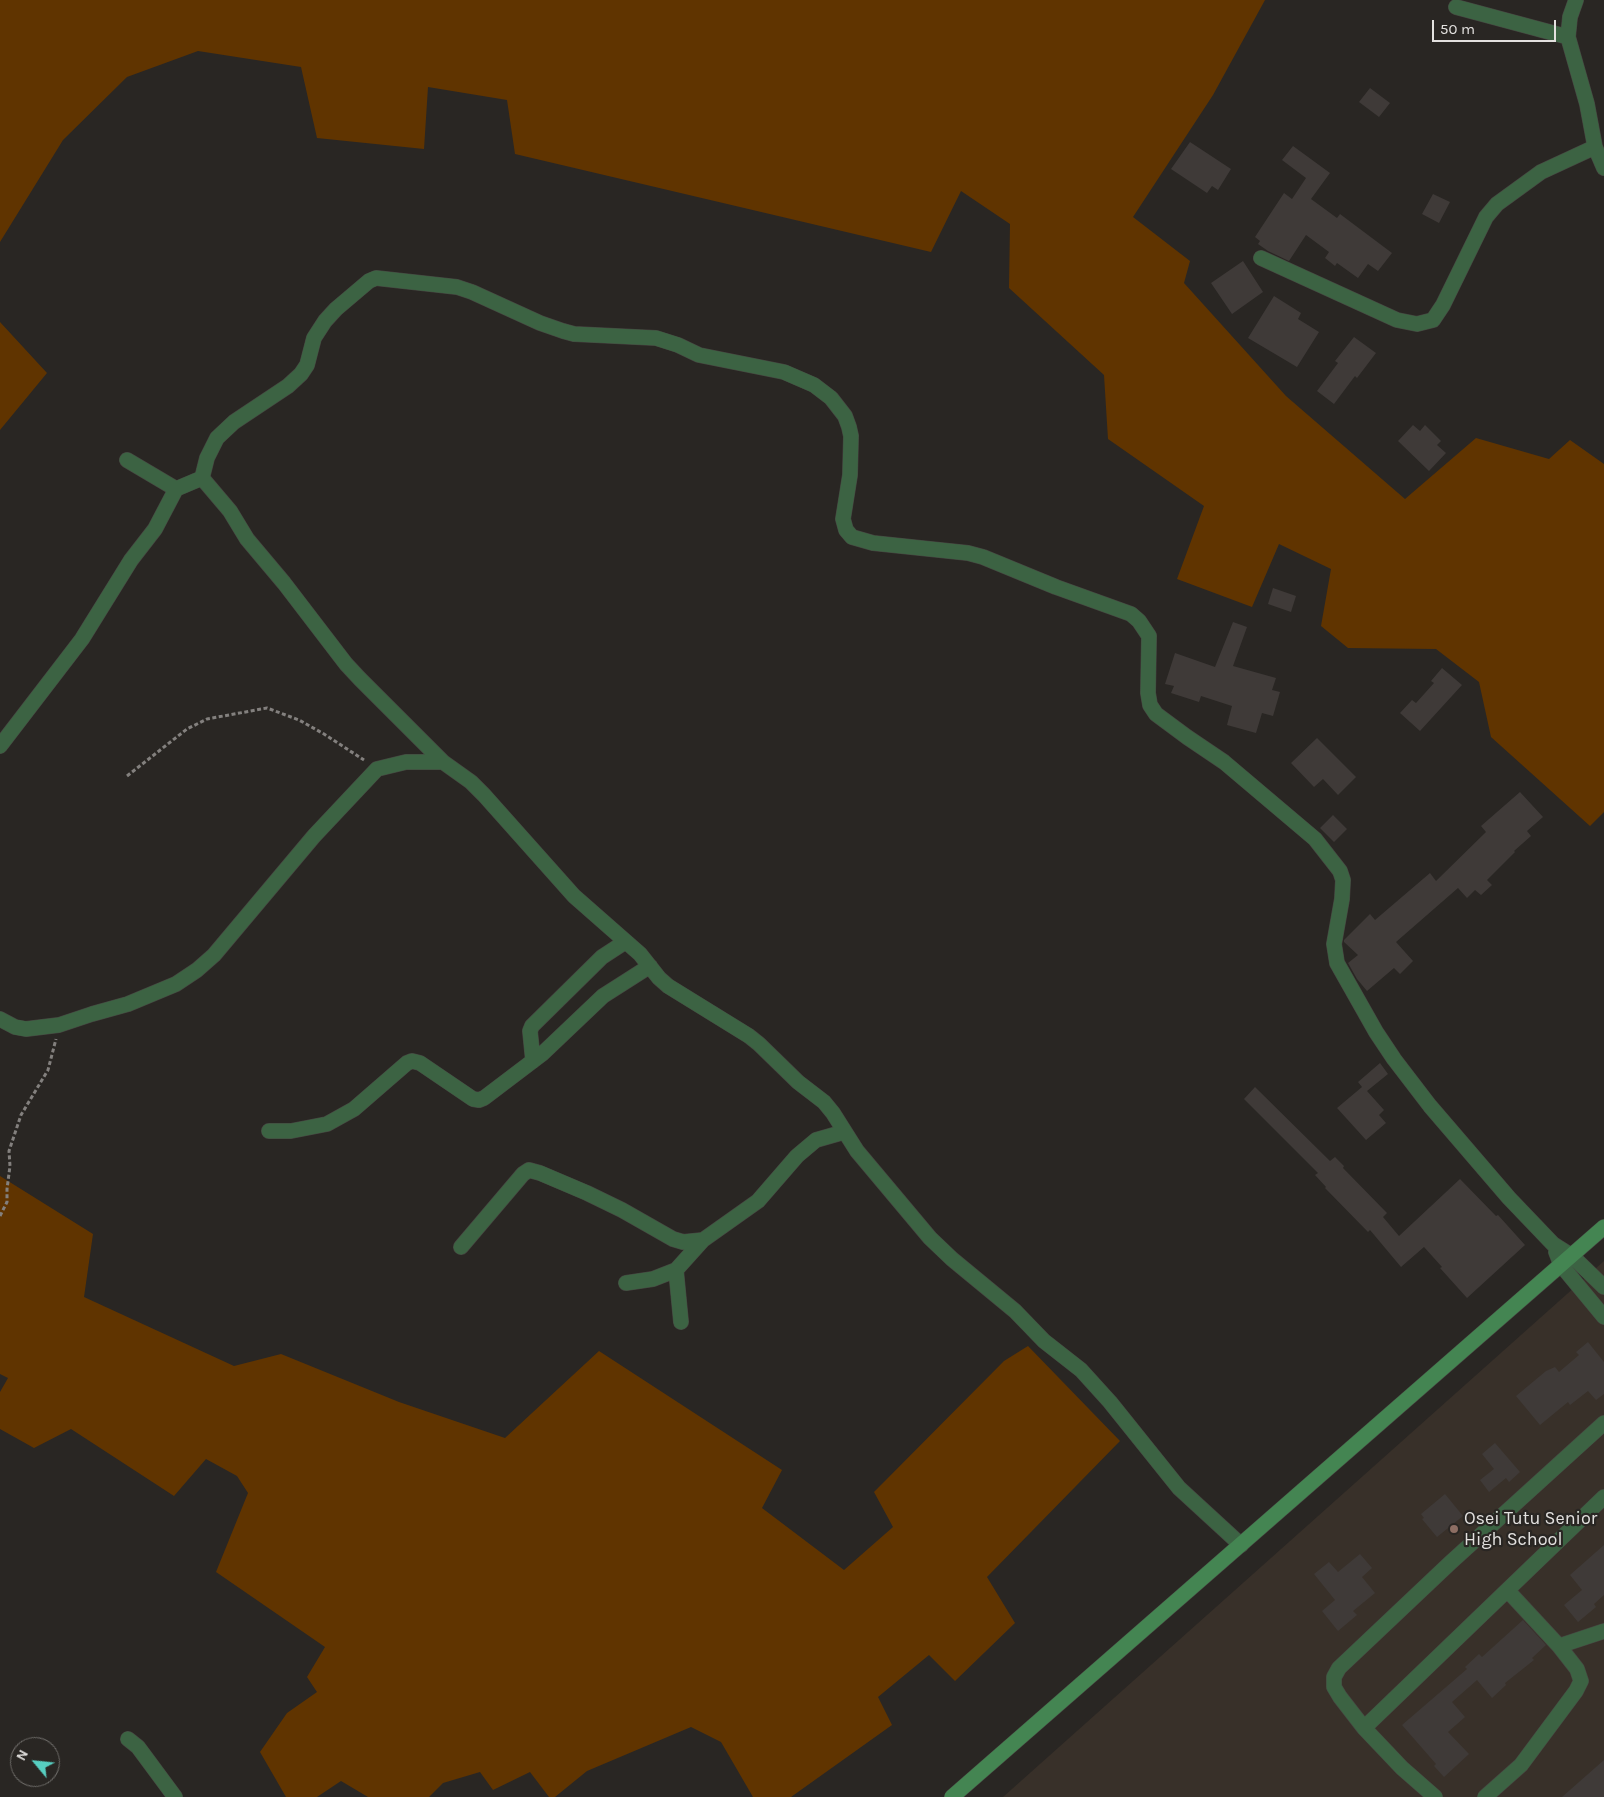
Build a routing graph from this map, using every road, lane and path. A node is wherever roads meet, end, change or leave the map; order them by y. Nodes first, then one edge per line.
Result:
1 (1576, 0) edge
2 (1456, 7) dead end
3 (1568, 37) junction
4 (1596, 147) junction
5 (1604, 168) edge
6 (1261, 258) dead end
7 (127, 460) dead end
8 (202, 478) junction
9 (176, 489) junction
10 (0, 746) edge
11 (443, 762) junction
12 (377, 769) junction
13 (127, 776) dead end
14 (625, 942) junction
15 (650, 966) junction
16 (0, 1019) edge
17 (59, 1025) junction
18 (533, 1061) junction
19 (269, 1131) dead end
20 (844, 1132) junction
21 (0, 1216) edge
22 (1604, 1227) edge
23 (704, 1240) junction
24 (461, 1247) dead end
25 (1567, 1260) junction
26 (676, 1270) junction
27 (626, 1284) dead end
28 (1604, 1287) edge
29 (1604, 1317) edge
30 (681, 1322) dead end
31 (1604, 1422) edge
32 (1604, 1497) edge
33 (1241, 1545) junction
34 (1508, 1591) junction
35 (1604, 1630) edge
36 (1559, 1646) junction
37 (1364, 1728) junction
38 (128, 1739) dead end
39 (174, 1797) edge
40 (952, 1797) edge
41 (1435, 1797) edge
42 (1485, 1797) edge

1 - 3 street
2 - 3 street
3 - 4 street
4 - 5 street
4 - 6 street
7 - 9 street
8 - 9 street
8 - 11 street
8 - 25 street
9 - 10 street
11 - 12 street
11 - 14 street
12 - 13 path
12 - 17 street
14 - 15 street
14 - 18 street
15 - 18 street
15 - 20 street
16 - 17 street
17 - 21 path
18 - 19 street
20 - 23 street
20 - 33 street
22 - 25 street
23 - 24 street
23 - 26 street
25 - 28 street
25 - 29 street
25 - 33 street
26 - 27 street
26 - 30 street
31 - 37 street
32 - 34 street
33 - 40 street
34 - 36 street
34 - 37 street
35 - 36 street
36 - 42 street
37 - 41 street
38 - 39 street

